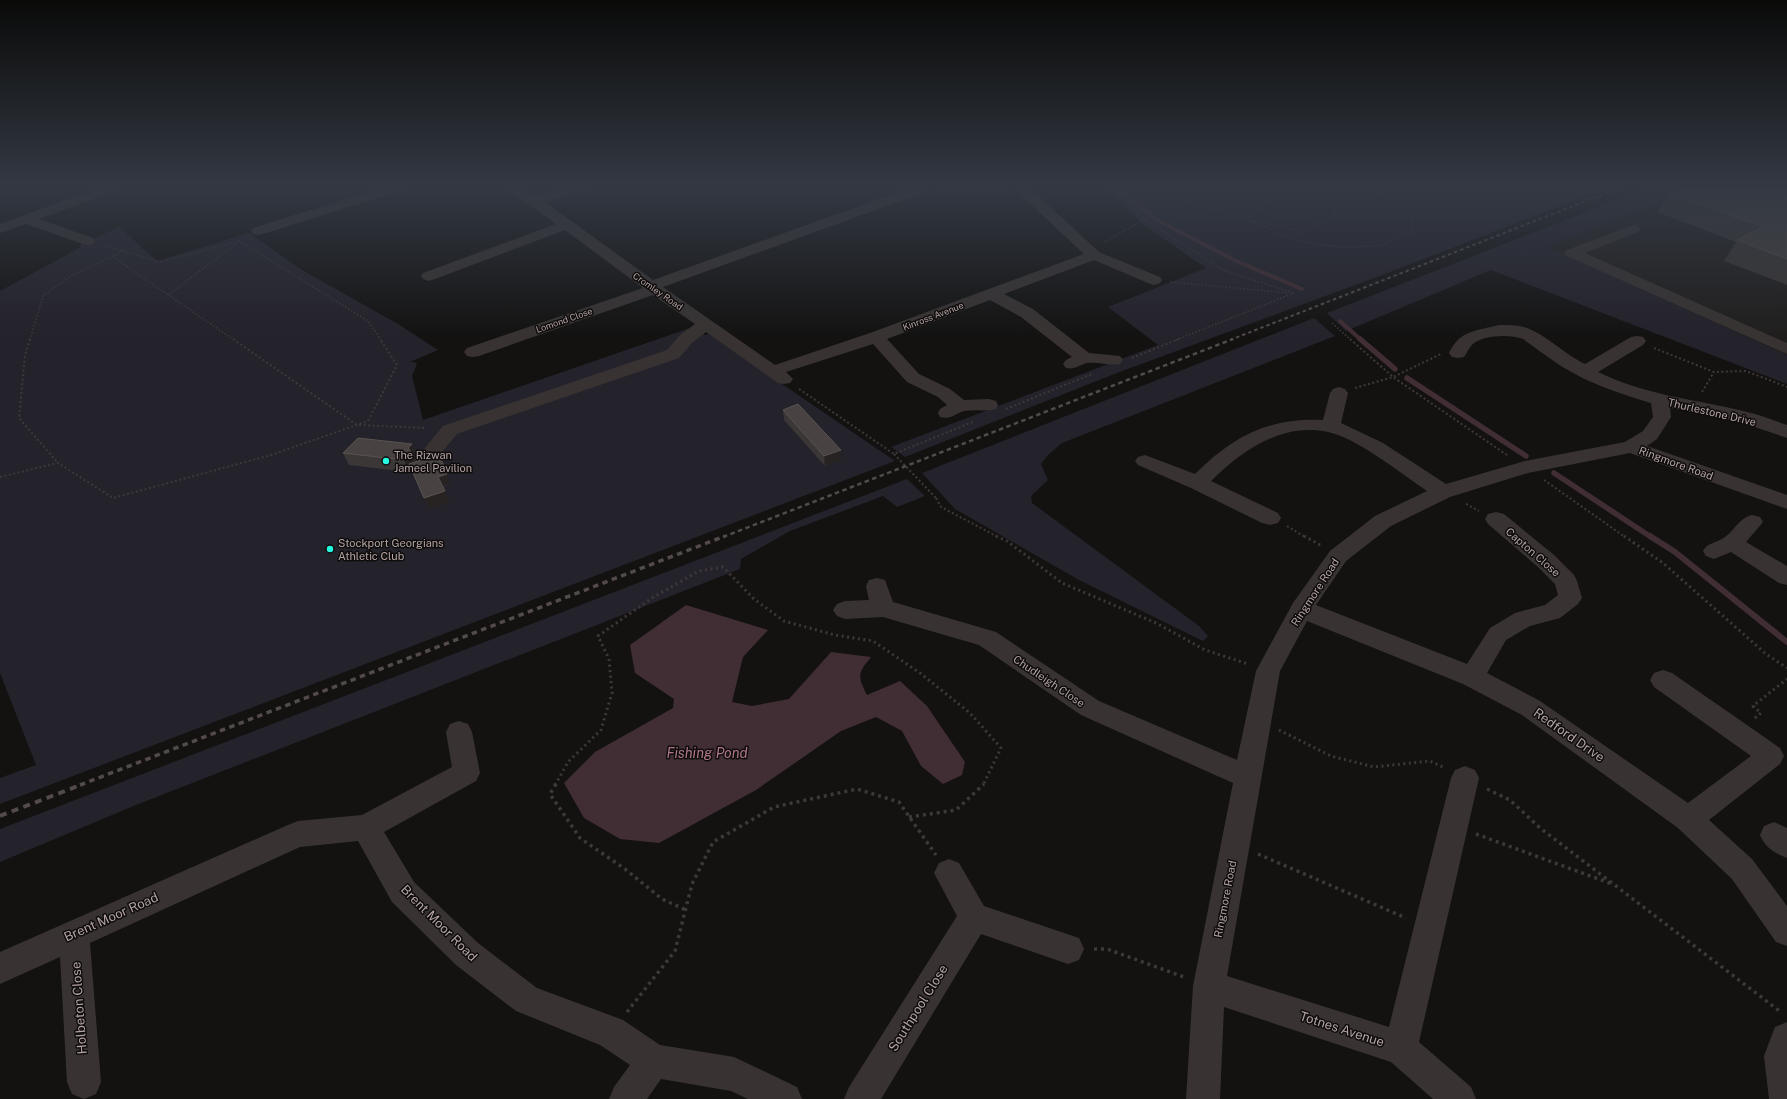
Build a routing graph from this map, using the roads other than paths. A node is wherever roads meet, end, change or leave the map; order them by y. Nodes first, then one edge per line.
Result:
1 (74, 236) edge
2 (536, 236) edge
3 (582, 236) edge
4 (787, 236) edge
5 (1073, 236) edge
6 (1614, 236) edge
7 (88, 241) road end
8 (1090, 252) junction
9 (429, 276) dead end
10 (1154, 280) road end
11 (653, 287) junction
12 (990, 293) junction
13 (706, 324) junction
14 (1787, 332) edge
15 (876, 338) junction
16 (1637, 341) road end
17 (1769, 341) junction
18 (1787, 349) edge
19 (473, 352) dead end
20 (1458, 353) road end
21 (1114, 360) dead end
22 (773, 371) junction
23 (1585, 372) junction
24 (789, 382) road end
25 (1339, 393) road end
26 (1660, 400) junction
27 (989, 405) dead end
28 (1331, 426) junction
29 (1787, 432) edge
30 (1631, 447) junction
31 (425, 460) edge
32 (1145, 461) dead end
33 (1198, 483) junction
34 (1443, 492) junction
35 (1787, 502) edge
36 (1270, 518) road end
37 (1496, 519) road end
38 (1752, 522) dead end
39 (1787, 577) edge
40 (1301, 609) junction
41 (844, 610) dead end
42 (1472, 677) junction
43 (1663, 680) dead end
44 (458, 732) dead end
45 (1248, 778) junction
46 (1465, 778) road end
47 (1688, 819) junction
48 (366, 827) junction
49 (949, 873) road end
50 (974, 917) junction
51 (1787, 931) edge
52 (74, 934) junction
53 (1068, 949) road end
54 (0, 968) edge
55 (1209, 986) junction
56 (1787, 1039) edge
57 (1402, 1048) junction
58 (654, 1061) junction
59 (84, 1082) dead end
60 (626, 1099) edge
61 (785, 1099) edge
62 (861, 1099) edge
63 (1203, 1099) edge
64 (1459, 1099) edge
65 (1786, 1099) edge

1 - 7 street
2 - 9 street
3 - 11 street, Cromley Road
4 - 11 street, Lomond Close
5 - 8 street
6 - 17 street
8 - 10 street
8 - 12 street, Kinross Avenue
11 - 13 street, Cromley Road
11 - 19 street, Lomond Close
12 - 15 street, Kinross Avenue
12 - 21 street
13 - 22 street, Cromley Road
13 - 31 street
14 - 17 street
15 - 22 street, Kinross Avenue
15 - 27 street
16 - 23 street
17 - 18 street
20 - 23 street, Thurlestone Drive
22 - 24 street, Cromley Road
23 - 26 street, Thurlestone Drive
25 - 28 street
26 - 29 street, Thurlestone Drive
26 - 30 street, Thurlestone Drive
28 - 33 street
28 - 34 street
30 - 34 street, Ringmore Road
30 - 35 street, Ringmore Road
32 - 33 street
33 - 36 street
34 - 40 street, Ringmore Road
37 - 42 street, Capton Close
38 - 39 street
40 - 42 street, Redford Drive
40 - 45 street, Ringmore Road
41 - 45 street, Chudleigh Close
42 - 47 street, Redford Drive
43 - 47 street
44 - 48 street
45 - 55 street, Ringmore Road
46 - 57 street
47 - 51 street, Redford Drive
48 - 52 street, Brent Moor Road
48 - 58 street, Brent Moor Road
49 - 50 street
50 - 53 street
50 - 62 street, Southpool Close
52 - 54 street, Brent Moor Road
52 - 59 street, Holbeton Close
55 - 57 street, Totnes Avenue
55 - 63 street, Ringmore Road
56 - 65 street
57 - 64 street, Totnes Avenue
58 - 60 street
58 - 61 street, Brent Moor Road

